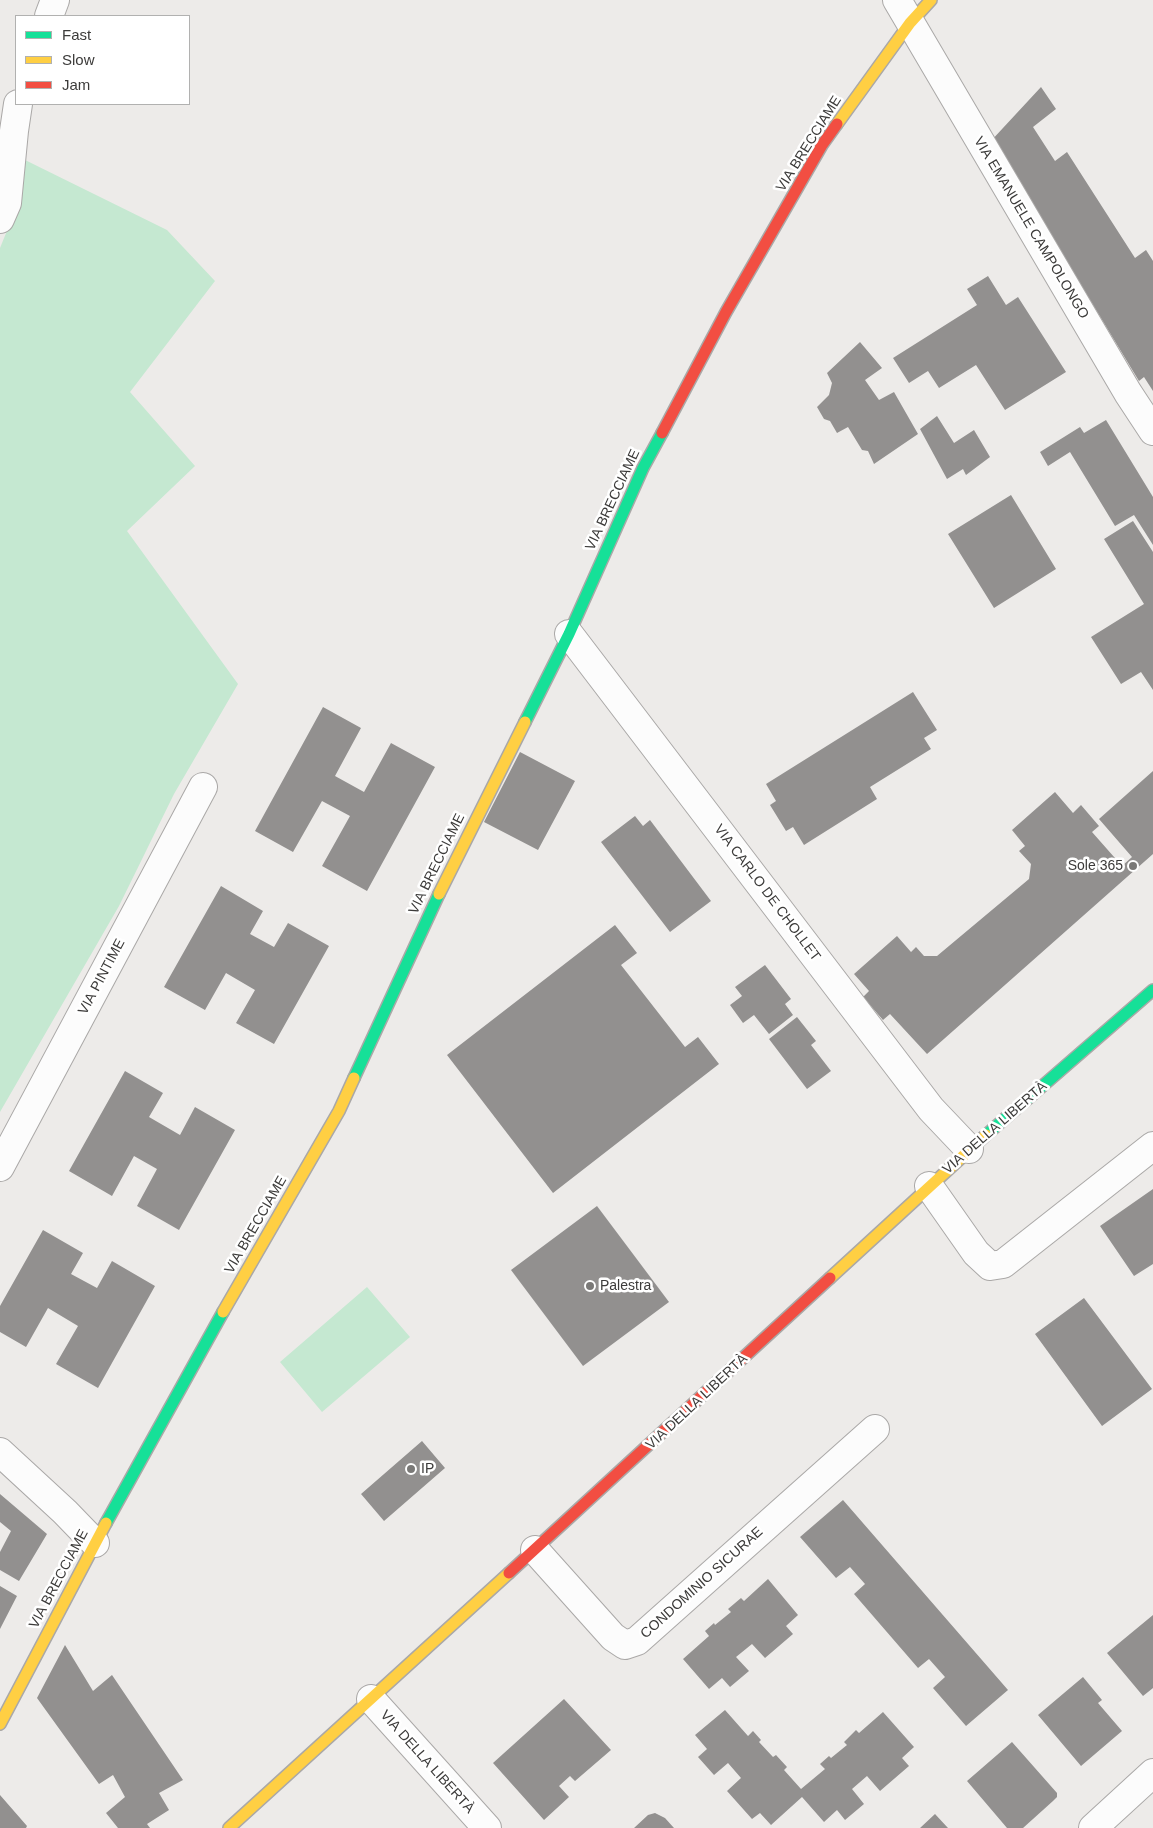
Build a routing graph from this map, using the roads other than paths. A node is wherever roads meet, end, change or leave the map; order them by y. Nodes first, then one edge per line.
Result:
1 (55, 0) edge
2 (897, 0) edge
3 (931, 0) edge
4 (49, 15) edge
5 (910, 23) junction
6 (18, 105) edge
7 (0, 219) edge
8 (1153, 431) edge
9 (569, 634) junction
10 (203, 787) dead end
11 (1153, 990) edge
12 (1153, 1146) edge
13 (969, 1149) junction
14 (0, 1167) edge
15 (929, 1186) junction
16 (875, 1429) dead end
17 (0, 1452) edge
18 (95, 1543) junction
19 (535, 1550) junction
20 (371, 1700) junction
21 (0, 1724) edge
22 (1153, 1773) edge
23 (229, 1828) edge
24 (487, 1828) edge
25 (1093, 1828) edge

1 - 4 street
2 - 5 street, VIA EMANUELE CAMPOLONGO
3 - 5 street, VIA BRECCIAME
5 - 8 street, VIA EMANUELE CAMPOLONGO
5 - 9 street, VIA BRECCIAME
6 - 7 street
9 - 13 street, VIA CARLO DE CHOLLET
9 - 18 street, VIA BRECCIAME
10 - 14 street, VIA PINTIME
11 - 13 street, VIA DELLA LIBERTÀ
12 - 15 street
13 - 15 street, VIA DELLA LIBERTÀ
15 - 19 street, VIA DELLA LIBERTÀ
16 - 19 street, CONDOMINIO SICURAE
17 - 18 street
18 - 21 street, VIA BRECCIAME
19 - 20 street, VIA DELLA LIBERTÀ
20 - 23 street
20 - 24 street, VIA DELLA LIBERTÀ
22 - 25 street

